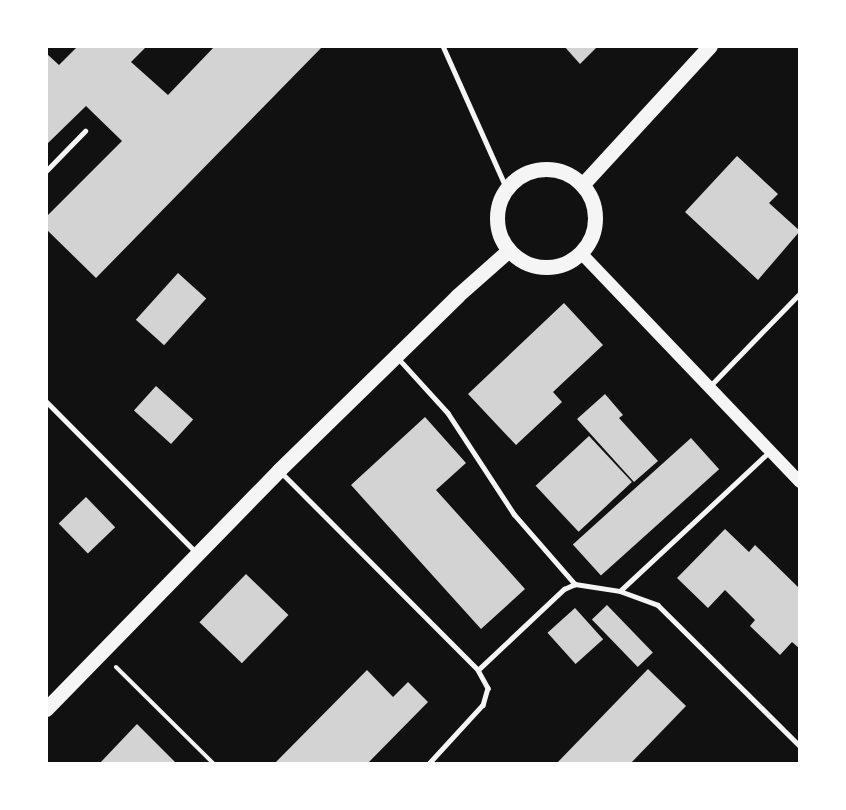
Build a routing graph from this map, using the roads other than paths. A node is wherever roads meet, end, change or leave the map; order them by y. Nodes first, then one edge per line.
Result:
1 (443, 46) edge
2 (710, 46) edge
3 (85, 131) dead end
4 (46, 171) edge
5 (582, 185) junction
6 (507, 189) junction
7 (509, 250) junction
8 (581, 253) junction
9 (800, 293) edge
10 (396, 356) junction
11 (709, 387) junction
12 (46, 401) edge
13 (770, 451) junction
14 (279, 470) junction
15 (800, 482) edge
16 (198, 554) junction
17 (575, 584) junction
18 (620, 591) junction
19 (478, 670) junction
20 (46, 709) edge
21 (800, 746) edge
22 (429, 764) edge

1 - 6 lane
2 - 5 main road
3 - 4 lane
5 - 6 main road
5 - 8 main road
6 - 7 main road
7 - 8 main road
7 - 10 main road
8 - 11 main road
9 - 11 lane
10 - 14 main road
10 - 17 lane
11 - 13 main road
12 - 16 lane
13 - 15 main road
13 - 18 lane
14 - 16 main road
14 - 19 lane
16 - 20 main road
17 - 18 lane
17 - 19 lane
18 - 21 lane
19 - 22 lane

